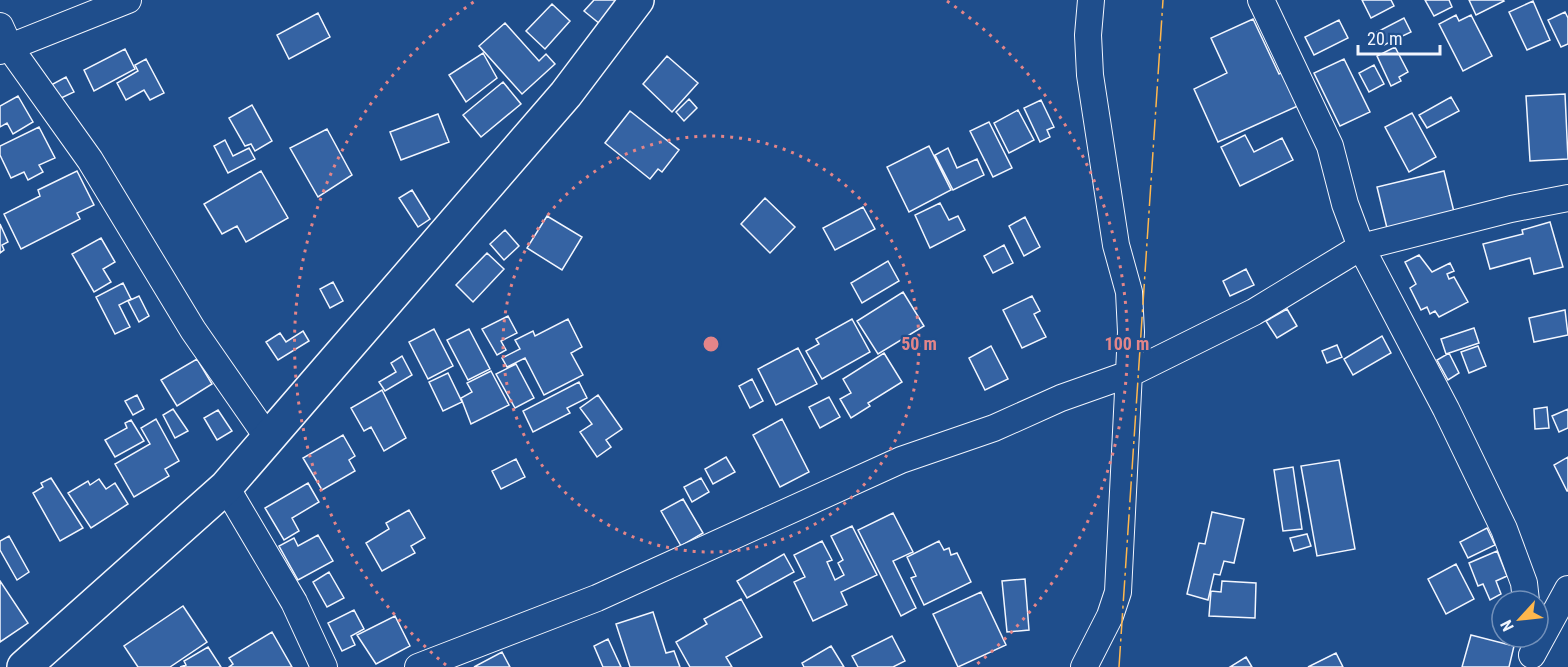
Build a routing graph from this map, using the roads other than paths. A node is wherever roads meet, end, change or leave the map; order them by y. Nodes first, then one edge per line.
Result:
1 (128, 0) edge
2 (638, 0) edge
3 (1091, 0) edge
4 (1261, 0) edge
5 (3, 42) edge
6 (1568, 198) edge
7 (1361, 247) junction
8 (1129, 374) junction
9 (268, 438) junction
10 (226, 487) junction
11 (1525, 589) edge
12 (1568, 589) edge
13 (1531, 653) edge
14 (24, 667) edge
15 (324, 667) edge
16 (418, 667) edge
17 (1084, 667) edge

1 - 5 street
2 - 9 main road
3 - 8 street
4 - 7 street
5 - 9 street
6 - 7 street
7 - 8 street
7 - 11 street
8 - 16 street
8 - 17 street
9 - 10 main road
10 - 14 main road
10 - 15 street
12 - 13 street

